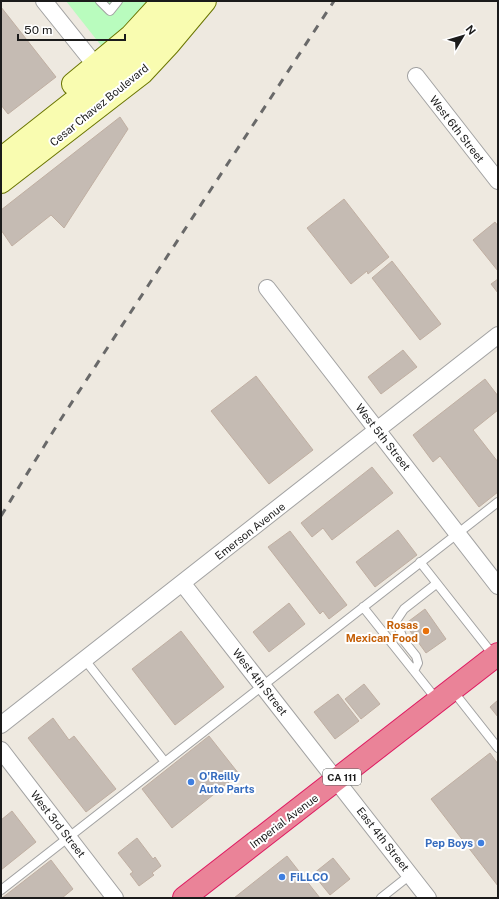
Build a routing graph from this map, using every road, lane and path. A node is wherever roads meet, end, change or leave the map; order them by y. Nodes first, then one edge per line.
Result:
1 (44, 1) edge
2 (100, 1) edge
3 (118, 1) edge
4 (163, 1) edge
5 (182, 1) edge
6 (205, 1) edge
7 (96, 66) junction
8 (416, 76) dead end
9 (1, 140) edge
10 (1, 159) edge
11 (498, 181) edge
12 (1, 182) edge
13 (267, 288) dead end
14 (498, 335) edge
15 (377, 430) junction
16 (498, 502) edge
17 (457, 533) junction
18 (420, 562) junction
19 (182, 584) junction
20 (436, 584) junction
21 (498, 586) edge
22 (363, 607) junction
23 (496, 655) edge
24 (85, 660) junction
25 (414, 671) junction
26 (263, 686) junction
27 (445, 696) junction
28 (1, 725) edge
29 (498, 748) edge
30 (1, 750) edge
31 (165, 762) junction
32 (337, 780) junction
33 (68, 837) junction
34 (410, 875) junction
35 (1, 890) edge
36 (115, 898) edge
37 (184, 898) edge
38 (381, 898) edge
39 (428, 898) edge

1 - 7 street
2 - 3 lane
4 - 7 main road
5 - 10 main road, Cesar Chavez Boulevard
6 - 12 main road, Cesar Chavez Boulevard
7 - 9 main road
8 - 11 street, West 6th Street
13 - 15 street, West 5th Street
14 - 15 street, Emerson Avenue
15 - 17 street, West 5th Street
15 - 19 street, Emerson Avenue
16 - 17 lane
17 - 18 lane
17 - 21 street, West 5th Street
18 - 20 lane
18 - 22 lane
19 - 24 street, Emerson Avenue
19 - 26 street, West 4th Street
20 - 23 lane
20 - 25 lane
22 - 25 lane
22 - 26 lane
23 - 27 highway, Imperial Avenue / CA 111
24 - 28 street, Emerson Avenue
24 - 31 lane
25 - 27 lane
26 - 31 lane
26 - 32 street, West 4th Street
27 - 29 lane
27 - 32 highway, Imperial Avenue / CA 111
30 - 33 street, West 3rd Street
31 - 33 lane
32 - 34 street, East 4th Street
32 - 37 highway, Imperial Avenue / CA 111
33 - 35 lane
33 - 36 street, West 3rd Street
34 - 38 lane
34 - 39 street, East 4th Street

